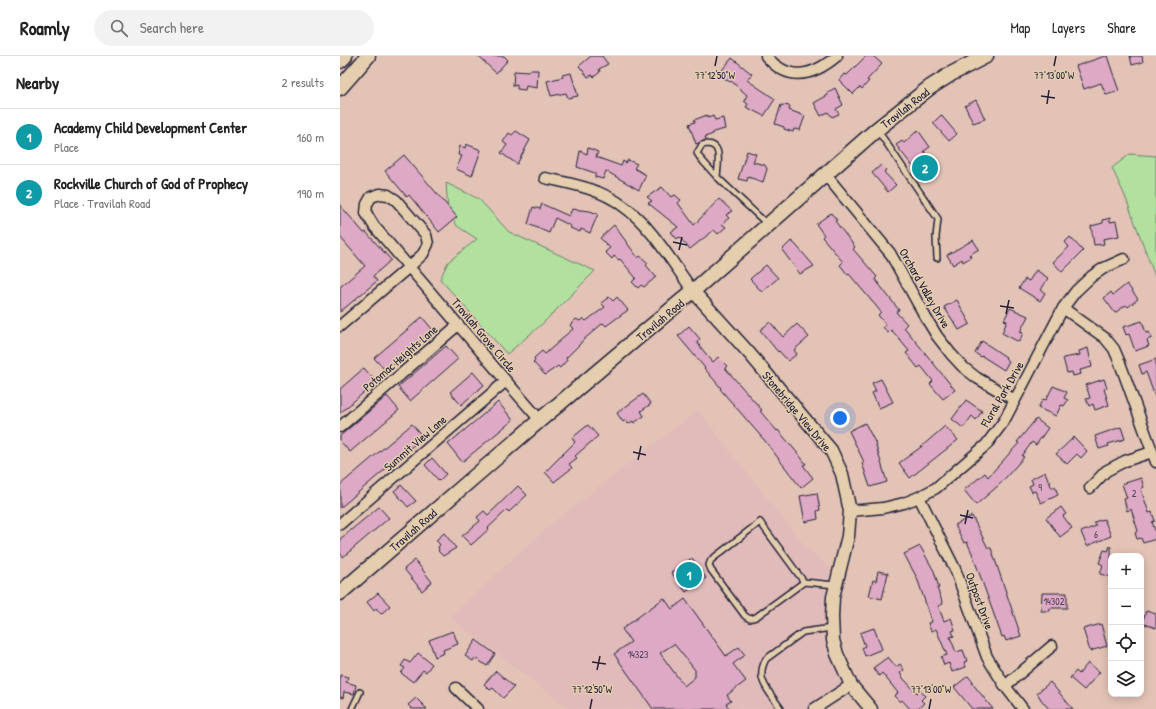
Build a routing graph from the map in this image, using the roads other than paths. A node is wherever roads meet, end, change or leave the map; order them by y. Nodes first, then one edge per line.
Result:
1 (345, 56) edge
2 (368, 56) edge
3 (766, 56) edge
4 (837, 56) edge
5 (986, 56) edge
6 (340, 61) edge
7 (340, 88) edge
8 (876, 130) junction
9 (825, 174) junction
10 (717, 177) junction
11 (545, 178) dead end
12 (768, 225) junction
13 (937, 258) dead end
14 (1124, 259) dead end
15 (409, 267) junction
16 (693, 291) junction
17 (1063, 308) junction
18 (458, 325) junction
19 (340, 326) edge
20 (506, 381) junction
21 (1015, 400) junction
22 (540, 420) junction
23 (340, 427) edge
24 (1152, 452) junction
25 (1156, 462) edge
26 (1090, 488) dead end
27 (919, 497) junction
28 (850, 511) junction
29 (340, 524) edge
30 (804, 582) junction
31 (836, 586) junction
32 (340, 592) edge
33 (832, 628) junction
34 (1052, 646) dead end
35 (851, 685) junction
36 (1005, 686) junction
37 (456, 688) dead end
38 (360, 692) dead end
39 (352, 709) edge
40 (478, 709) edge
41 (781, 709) edge
42 (814, 709) edge
43 (871, 709) edge
44 (1023, 709) edge

1 - 6 main road
2 - 7 main road
3 - 4 street
5 - 8 main road, Travilah Road
8 - 9 main road, Travilah Road
8 - 13 lane
9 - 12 main road, Travilah Road
9 - 21 street, Orchard Valley Drive
10 - 10 lane
10 - 12 lane
11 - 16 street
12 - 16 main road, Travilah Road
14 - 17 street, Floral Park Drive
15 - 15 street, Travilah Grove Circle
15 - 18 street, Travilah Grove Circle
15 - 19 street
16 - 22 main road, Travilah Road
16 - 28 street, Stonebridge View Drive
17 - 21 street, Floral Park Drive
17 - 24 street
18 - 20 street, Travilah Grove Circle
18 - 23 street, Potomac Heights Lane
20 - 22 street, Travilah Grove Circle
20 - 29 street, Summit View Lane
21 - 27 street, Floral Park Drive
22 - 32 main road, Travilah Road
24 - 25 street
24 - 26 street
27 - 28 street, Floral Park Drive
27 - 36 street, Outpost Drive
28 - 31 street, Stonebridge View Drive
30 - 30 lane
30 - 31 lane
31 - 33 street, Stonebridge View Drive
33 - 35 street, Stonebridge View Drive
33 - 41 lane
34 - 36 street
35 - 42 street
35 - 43 street, Stonebridge View Drive
36 - 44 street, Outpost Drive
37 - 40 street
38 - 39 lane

